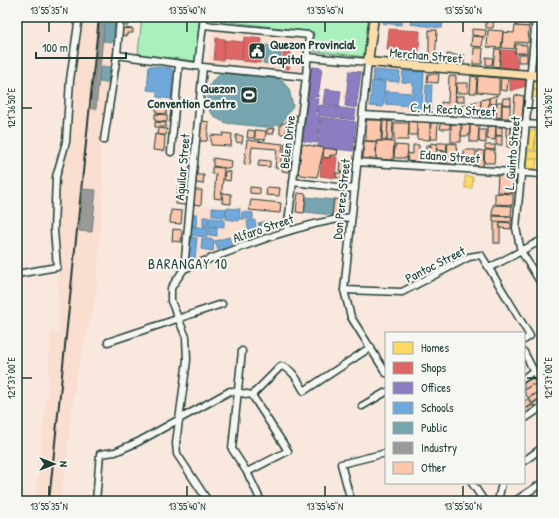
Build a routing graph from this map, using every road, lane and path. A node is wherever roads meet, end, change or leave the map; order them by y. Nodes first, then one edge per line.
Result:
1 (79, 17) edge
2 (120, 17) edge
3 (204, 17) edge
4 (374, 17) edge
5 (536, 17) edge
6 (203, 24) junction
7 (534, 32) junction
8 (542, 33) edge
9 (117, 55) junction
10 (308, 57) junction
11 (368, 62) junction
12 (179, 64) junction
13 (201, 67) junction
14 (530, 75) junction
15 (306, 76) junction
16 (542, 76) edge
17 (363, 115) junction
18 (525, 124) junction
19 (542, 125) edge
20 (104, 140) dead end
21 (171, 152) dead end
22 (357, 162) junction
23 (521, 172) junction
24 (542, 174) edge
25 (293, 182) junction
26 (355, 189) junction
27 (351, 217) junction
28 (287, 231) junction
29 (542, 240) edge
30 (521, 251) junction
31 (489, 268) junction
32 (184, 269) junction
33 (17, 274) edge
34 (542, 285) edge
35 (344, 290) junction
36 (222, 304) dead end
37 (178, 318) junction
38 (525, 339) edge
39 (108, 342) dead end
40 (371, 347) junction
41 (242, 351) dead end
42 (525, 354) edge
43 (385, 371) edge
44 (533, 371) junction
45 (525, 377) edge
46 (542, 387) edge
47 (237, 392) junction
48 (385, 393) edge
49 (252, 395) junction
50 (362, 406) dead end
51 (542, 406) edge
52 (525, 418) edge
53 (180, 420) junction
54 (542, 448) edge
55 (385, 453) edge
56 (525, 460) edge
57 (248, 472) junction
58 (542, 483) edge
59 (473, 484) edge
60 (502, 484) edge
61 (96, 501) edge
62 (208, 501) edge
63 (261, 501) edge
64 (351, 501) edge
65 (484, 501) edge
66 (500, 501) edge
67 (515, 501) edge

1 - 33 street
2 - 9 street
3 - 6 street, Aguilar Street
4 - 11 main road, Don Perez Street
5 - 7 street, L. Guinto Street
6 - 10 street, Belen Drive
6 - 13 street, Aguilar Street
7 - 8 street
7 - 14 street, L. Guinto Street
9 - 12 street
9 - 20 street
10 - 11 street, Merchan Street
10 - 15 street, Belen Drive
11 - 14 main road, Merchan Street
11 - 17 street, Don Perez Street
12 - 13 street
12 - 21 street
13 - 15 street
13 - 32 street, Aguilar Street
14 - 16 main road, Merchan Street
14 - 18 street, L. Guinto Street
15 - 25 street, Belen Drive
17 - 18 street, C. M. Recto Street
17 - 22 street, Don Perez Street
18 - 19 street, C. M. Recto Street
18 - 23 street, L. Guinto Street
22 - 23 street, Edano Street
22 - 26 street, Don Perez Street
23 - 24 street, Edano Street
23 - 30 street, L. Guinto Street
25 - 26 street
25 - 28 street, Belen Drive
26 - 27 street, Don Perez Street
27 - 28 street, Alfaro Street
27 - 35 street, Don Perez Street
28 - 32 street, Alfaro Street
29 - 30 street
30 - 31 street
30 - 34 street, L. Guinto Street
31 - 35 street, Pantoc Street
31 - 38 street, Pantoc Street
32 - 37 street
35 - 40 street, Don Perez Street
36 - 37 street
37 - 39 street
37 - 53 street
40 - 43 street, Don Perez Street
40 - 49 street
41 - 47 street
42 - 44 street
44 - 45 street
44 - 46 street
47 - 49 street
47 - 53 street
47 - 57 street
48 - 50 street
49 - 57 street
51 - 52 street
53 - 61 street
53 - 62 street
54 - 56 street
55 - 64 street
57 - 63 street
58 - 67 street
59 - 65 street
60 - 66 street

